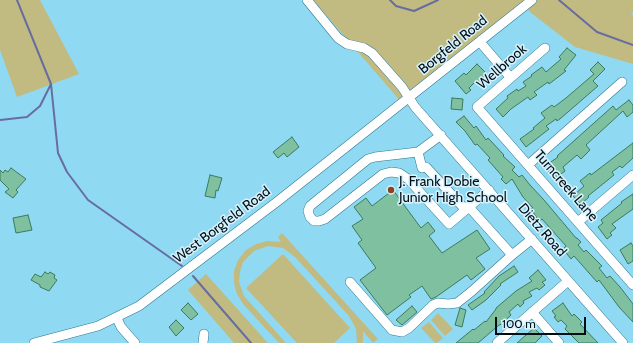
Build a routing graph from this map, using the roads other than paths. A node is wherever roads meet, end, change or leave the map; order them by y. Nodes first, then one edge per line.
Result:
1 (307, 0) edge
2 (528, 3) edge
3 (480, 42) junction
4 (545, 48) dead end
5 (510, 77) junction
6 (622, 82) dead end
7 (409, 98) junction
8 (477, 107) joint
9 (441, 135) junction
10 (418, 152) junction
11 (528, 165) junction
12 (422, 168) junction
13 (633, 175) edge
14 (409, 180) junction
15 (489, 190) junction
16 (469, 207) junction
17 (578, 222) junction
18 (532, 239) junction
19 (512, 255) junction
20 (632, 280) edge
21 (568, 281) junction
22 (350, 282) dead end
23 (532, 312) junction
24 (117, 318) junction
25 (34, 343) edge
26 (135, 343) edge
27 (497, 343) edge
28 (559, 343) edge
29 (623, 343) edge

1 - 7 street, Dietz Road
2 - 3 street, Borgfeld Road
3 - 5 street
3 - 7 street, Borgfeld Road
4 - 5 street, Wellbrook
5 - 8 street, Wellbrook
6 - 11 street
7 - 9 street, Dietz Road
7 - 24 street, West Borgfeld Road
8 - 11 street, Turncreek Lane
9 - 10 street
9 - 15 street, Dietz Road
10 - 12 street
10 - 14 street
11 - 17 street, Turncreek Lane
12 - 14 street
12 - 16 street
13 - 17 street
14 - 16 street
15 - 16 street
15 - 18 street, Dietz Road
16 - 19 street
17 - 20 street, Turncreek Lane
18 - 19 street
18 - 21 street, Dietz Road
19 - 22 street
21 - 23 street
21 - 29 street, Dietz Road
23 - 27 street
23 - 28 street
24 - 25 street, West Borgfeld Road
24 - 26 street

